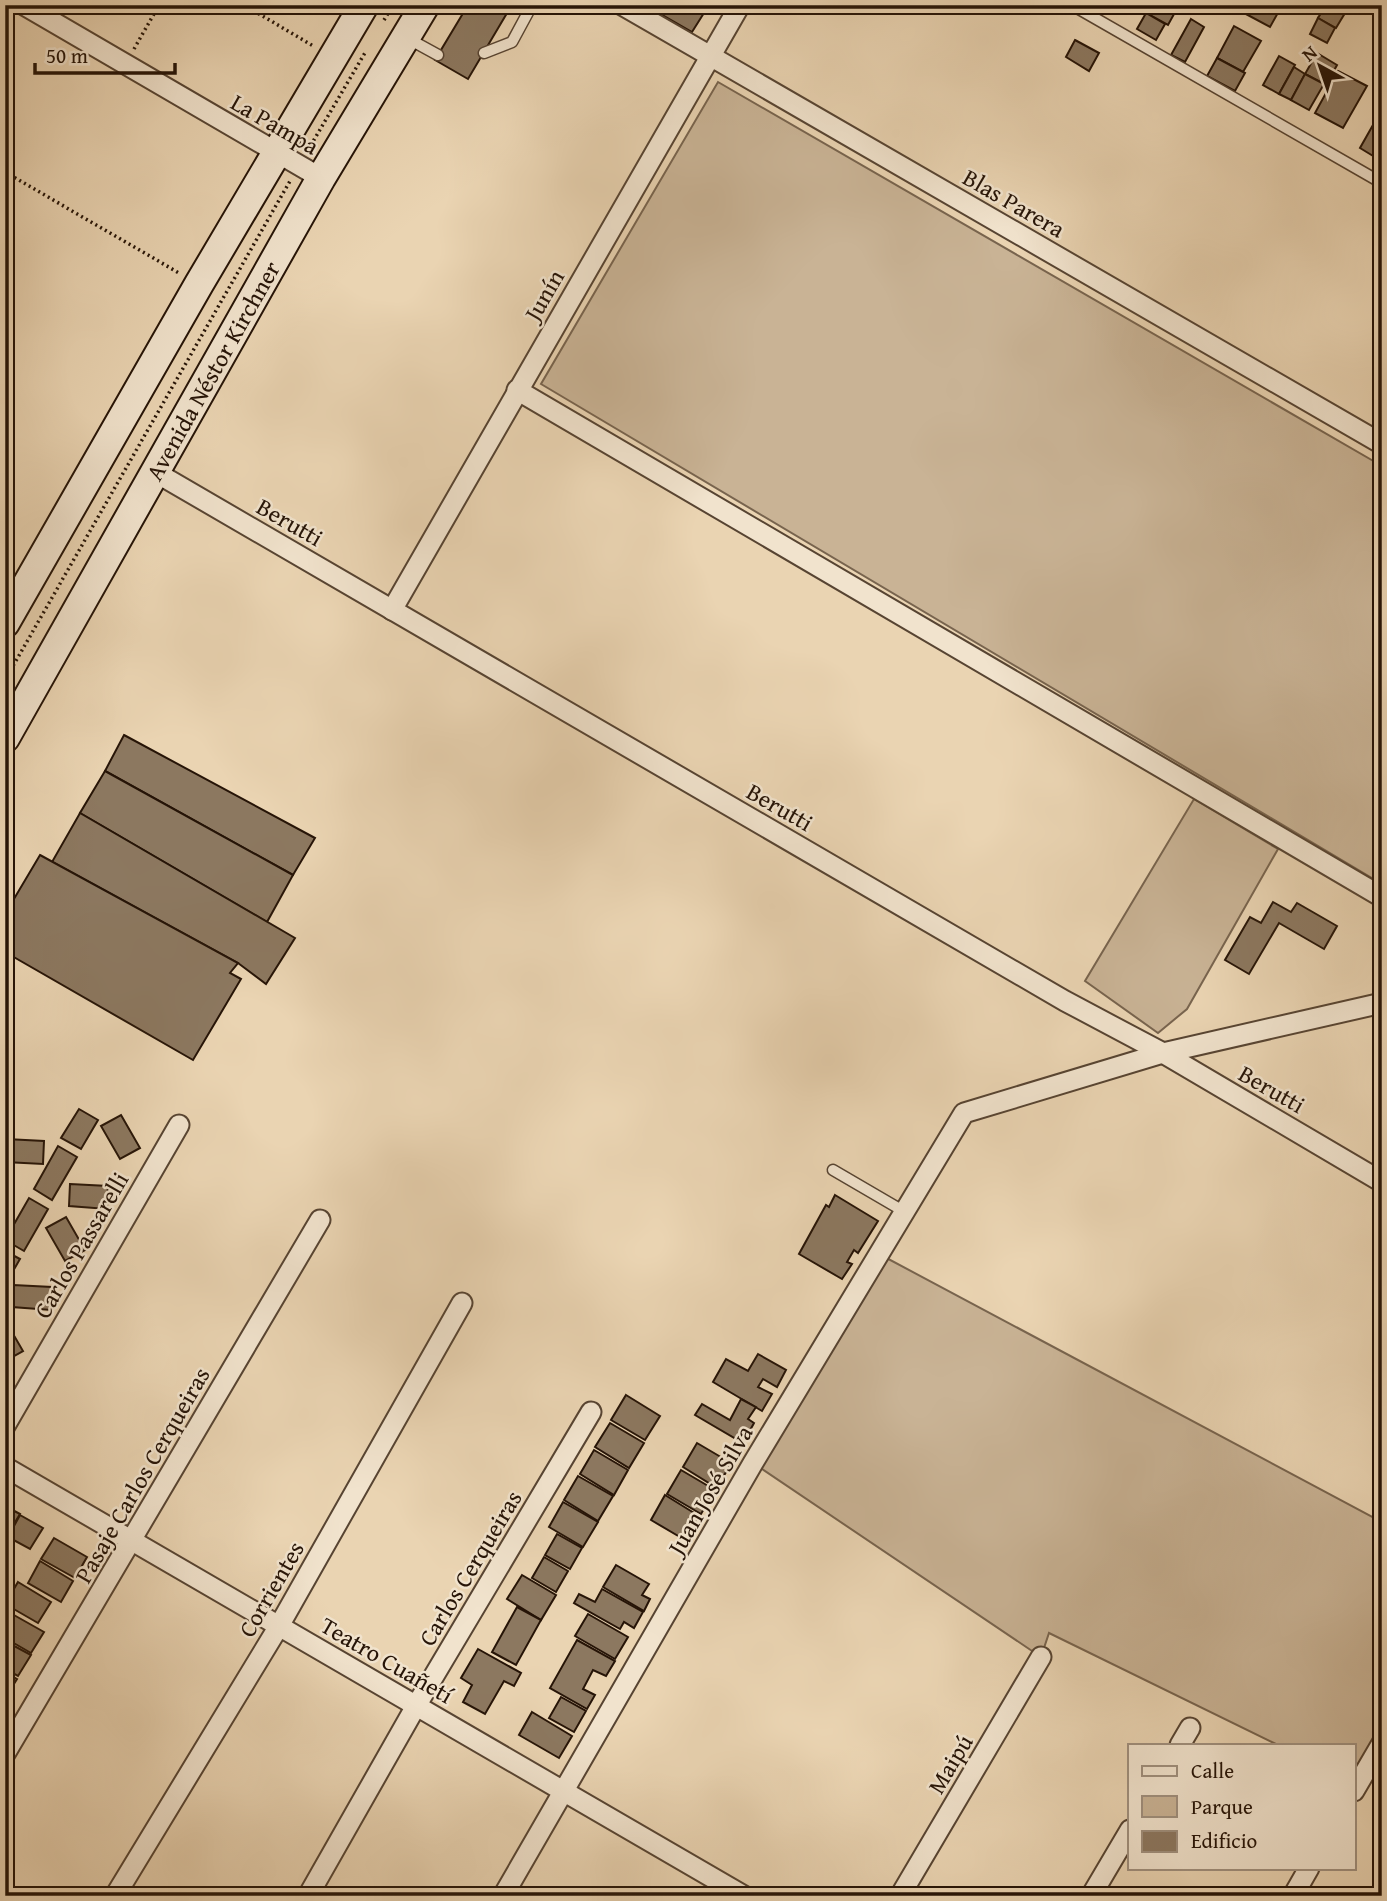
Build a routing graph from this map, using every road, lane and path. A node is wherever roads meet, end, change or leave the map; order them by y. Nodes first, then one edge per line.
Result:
1 (24, 5) edge
2 (159, 5) edge
3 (244, 5) edge
4 (393, 5) edge
5 (425, 5) edge
6 (533, 5) edge
7 (622, 5) edge
8 (740, 5) edge
9 (1072, 5) edge
10 (372, 17) edge
11 (406, 38) junction
12 (366, 51) dead end
13 (484, 53) dead end
14 (438, 55) dead end
15 (711, 56) junction
16 (334, 58) junction
17 (124, 66) junction
18 (299, 166) junction
19 (5, 172) edge
20 (1382, 183) edge
21 (199, 284) junction
22 (517, 390) junction
23 (1382, 444) edge
24 (155, 472) junction
25 (393, 610) junction
26 (6, 620) edge
27 (5, 680) edge
28 (5, 738) edge
29 (1382, 897) edge
30 (1382, 1003) edge
31 (1163, 1053) junction
32 (179, 1125) dead end
33 (833, 1170) dead end
34 (1382, 1182) edge
35 (905, 1212) junction
36 (320, 1220) dead end
37 (462, 1303) dead end
38 (591, 1412) dead end
39 (5, 1426) edge
40 (5, 1467) edge
41 (133, 1540) junction
42 (279, 1626) junction
43 (1041, 1657) dead end
44 (416, 1706) junction
45 (1382, 1744) edge
46 (5, 1754) edge
47 (1356, 1788) edge
48 (563, 1791) junction
49 (1128, 1833) edge
50 (1308, 1870) edge
51 (712, 1888) edge
52 (115, 1896) edge
53 (308, 1896) edge
54 (503, 1896) edge
55 (744, 1896) edge
56 (900, 1896) edge
57 (1091, 1896) edge
58 (1293, 1896) edge

1 - 17 street, La Pampa
2 - 17 path
3 - 16 path
4 - 10 path
5 - 11 main road, Avenida Néstor Kirchner
6 - 13 lane
7 - 15 street, Blas Parera
8 - 15 street, Junín
9 - 20 lane
10 - 16 main road, Avenida Néstor Kirchner
11 - 14 lane
11 - 18 main road, Avenida Néstor Kirchner
12 - 18 path
15 - 22 street, Junín
15 - 23 street, Blas Parera
16 - 18 main road, Avenida Néstor Kirchner
17 - 18 street, La Pampa
18 - 21 main road, Avenida Néstor Kirchner
18 - 24 main road, Avenida Néstor Kirchner
18 - 27 path
19 - 21 path
21 - 26 main road, Avenida Néstor Kirchner
22 - 25 street, Junín
22 - 29 street
24 - 25 street, Berutti
24 - 28 main road, Avenida Néstor Kirchner
25 - 31 street, Berutti
30 - 31 street
31 - 34 street, Berutti
31 - 35 street, Juan José Silva
32 - 39 street, Carlos Passarelli
33 - 35 lane
35 - 48 street, Juan José Silva
36 - 41 street, Pasaje Carlos Cerqueiras
37 - 42 street, Corrientes
38 - 44 street, Carlos Cerqueiras
40 - 41 street, Teatro Cuañetí
41 - 42 street, Teatro Cuañetí
41 - 46 street, Pasaje Carlos Cerqueiras
42 - 44 street, Teatro Cuañetí
42 - 52 street, Corrientes
43 - 56 street, Maipú
44 - 48 street, Teatro Cuañetí
44 - 53 street, Carlos Cerqueiras
45 - 47 street
48 - 51 street, Teatro Cuañetí
48 - 54 street, Juan José Silva
49 - 57 street
50 - 58 street
51 - 55 street, Teatro Cuañetí

